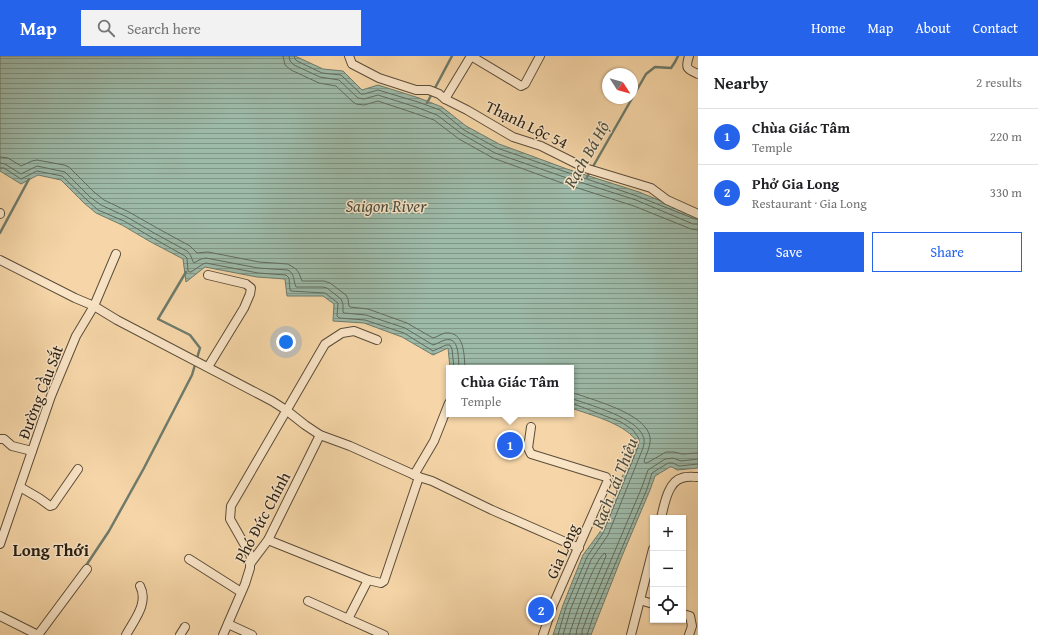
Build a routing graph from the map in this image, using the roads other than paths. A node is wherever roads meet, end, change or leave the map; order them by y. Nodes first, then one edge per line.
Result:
1 (349, 56) edge
2 (471, 56) edge
3 (540, 56) edge
4 (689, 56) edge
5 (698, 74) edge
6 (445, 99) junction
7 (698, 214) edge
8 (116, 254) dead end
9 (0, 260) edge
10 (208, 275) dead end
11 (94, 306) junction
12 (377, 340) dead end
13 (205, 366) junction
14 (286, 410) junction
15 (446, 411) edge
16 (530, 427) dead end
17 (320, 435) junction
18 (0, 439) edge
19 (32, 451) junction
20 (78, 469) dead end
21 (417, 476) junction
22 (698, 477) edge
23 (20, 487) junction
24 (662, 515) edge
25 (268, 540) junction
26 (0, 544) edge
27 (579, 548) junction
28 (652, 551) edge
29 (189, 559) dead end
30 (250, 564) junction
31 (87, 569) dead end
32 (368, 580) junction
33 (140, 586) dead end
34 (241, 592) junction
35 (640, 600) junction
36 (308, 601) dead end
37 (650, 603) edge
38 (686, 615) edge
39 (0, 616) edge
40 (348, 619) junction
41 (228, 624) junction
42 (185, 627) dead end
43 (38, 635) edge
44 (126, 635) edge
45 (180, 635) edge
46 (224, 635) edge
47 (252, 635) edge
48 (384, 635) edge
49 (543, 635) edge
50 (631, 635) edge
51 (688, 635) edge

1 - 6 street, Thạnh Lộc 54
2 - 3 street
2 - 6 street
4 - 5 street
6 - 7 street, Thạnh Lộc 54
8 - 11 street, Đường Cầu Sắt
9 - 11 street
10 - 13 street
11 - 13 street
11 - 19 street, Đường Cầu Sắt
12 - 14 street
13 - 14 street
14 - 17 street
14 - 30 street
15 - 21 street
16 - 27 street, Gia Long
17 - 21 street
17 - 25 street, Phó Đức Chính
18 - 19 street
19 - 23 street, Đường Cầu Sắt
20 - 23 street
21 - 27 street
21 - 32 street
22 - 24 street
23 - 26 street, Đường Cầu Sắt
25 - 30 street, Phó Đức Chính
25 - 32 street
27 - 49 street, Gia Long
28 - 35 street
29 - 34 street
30 - 34 street, Phó Đức Chính
31 - 43 street
32 - 40 street
33 - 44 street
34 - 41 street, Phó Đức Chính
35 - 37 street
35 - 50 street
36 - 40 street
38 - 51 street
39 - 43 street
40 - 48 street
41 - 46 street, Phó Đức Chính
41 - 47 street
42 - 45 street

